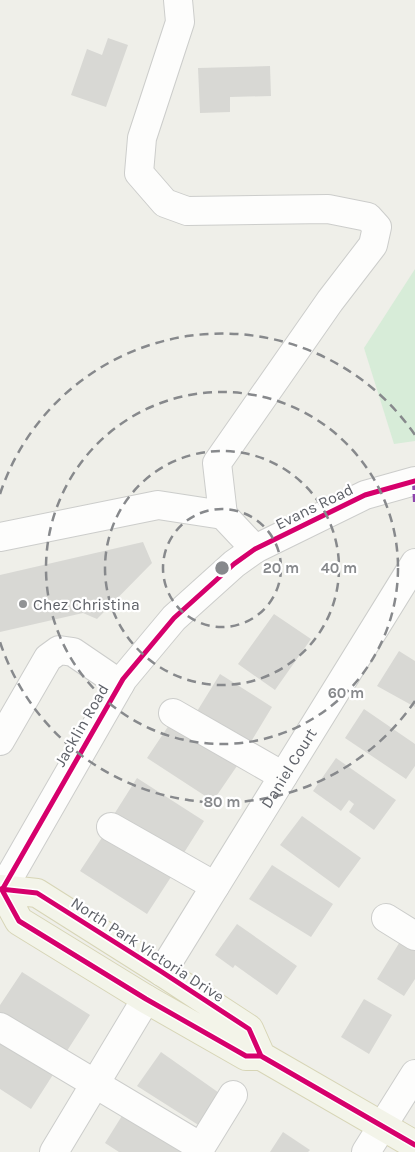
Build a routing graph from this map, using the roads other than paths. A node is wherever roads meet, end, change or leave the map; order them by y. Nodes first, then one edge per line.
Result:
1 (178, 0) edge
2 (415, 481) edge
3 (222, 515) junction
4 (0, 536) edge
5 (255, 549) junction
6 (415, 563) edge
7 (120, 684) junction
8 (173, 713) dead end
9 (0, 741) edge
10 (283, 776) junction
11 (111, 827) dead end
12 (215, 886) junction
13 (1, 891) edge
14 (386, 918) dead end
15 (415, 936) edge
16 (162, 972) junction
17 (146, 999) junction
18 (0, 1027) edge
19 (262, 1056) junction
20 (415, 1074) edge
21 (95, 1082) junction
22 (233, 1095) dead end
23 (382, 1125) junction
24 (415, 1145) edge
25 (54, 1152) edge
26 (366, 1152) edge

1 - 3 street
2 - 5 street, Evans Road
3 - 4 street
3 - 5 street
5 - 7 street, Jacklin Road
6 - 10 street, Daniel Court
7 - 9 street
7 - 13 street, Jacklin Road
8 - 10 street
10 - 12 street, Daniel Court
11 - 12 street
12 - 16 street, Daniel Court
13 - 16 main road, North Park Victoria Drive
13 - 17 main road
14 - 15 street
16 - 19 main road, North Park Victoria Drive
17 - 19 main road
17 - 21 street
18 - 21 street
19 - 23 main road
20 - 23 street
21 - 22 street
21 - 25 street
23 - 24 main road
23 - 26 street

